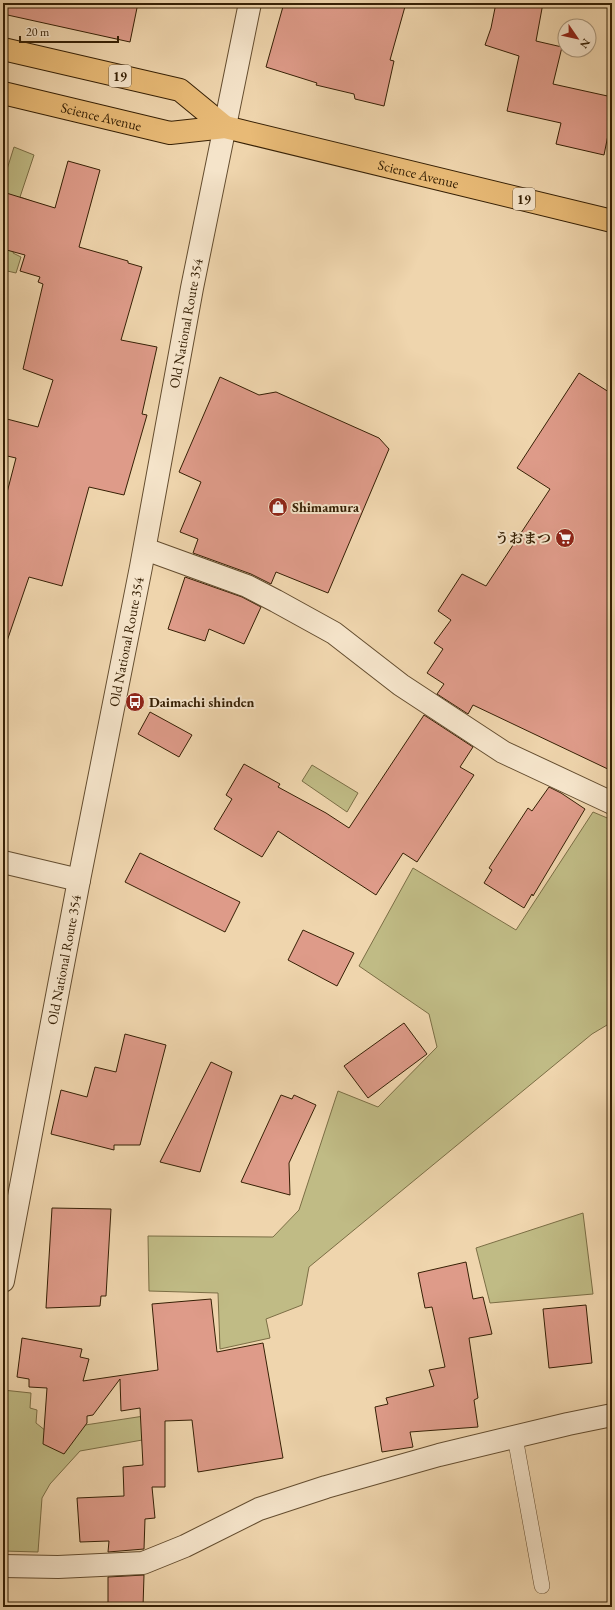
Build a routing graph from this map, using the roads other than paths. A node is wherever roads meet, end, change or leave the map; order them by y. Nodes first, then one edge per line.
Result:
1 (250, 3) edge
2 (3, 49) edge
3 (3, 93) edge
4 (225, 127) junction
5 (612, 220) edge
6 (144, 548) junction
7 (612, 803) edge
8 (3, 862) edge
9 (79, 880) junction
10 (3, 1282) edge
11 (612, 1416) edge
12 (515, 1437) junction
13 (3, 1566) edge
14 (542, 1586) dead end

1 - 4 street, Old National Route 354
2 - 4 main road, Science Avenue / 19
3 - 4 main road, Science Avenue / 19
4 - 5 main road, Science Avenue / 19
4 - 6 street, Old National Route 354
6 - 7 street
6 - 9 street, Old National Route 354
8 - 9 street
9 - 10 street, Old National Route 354
11 - 12 street
12 - 13 street
12 - 14 lane

